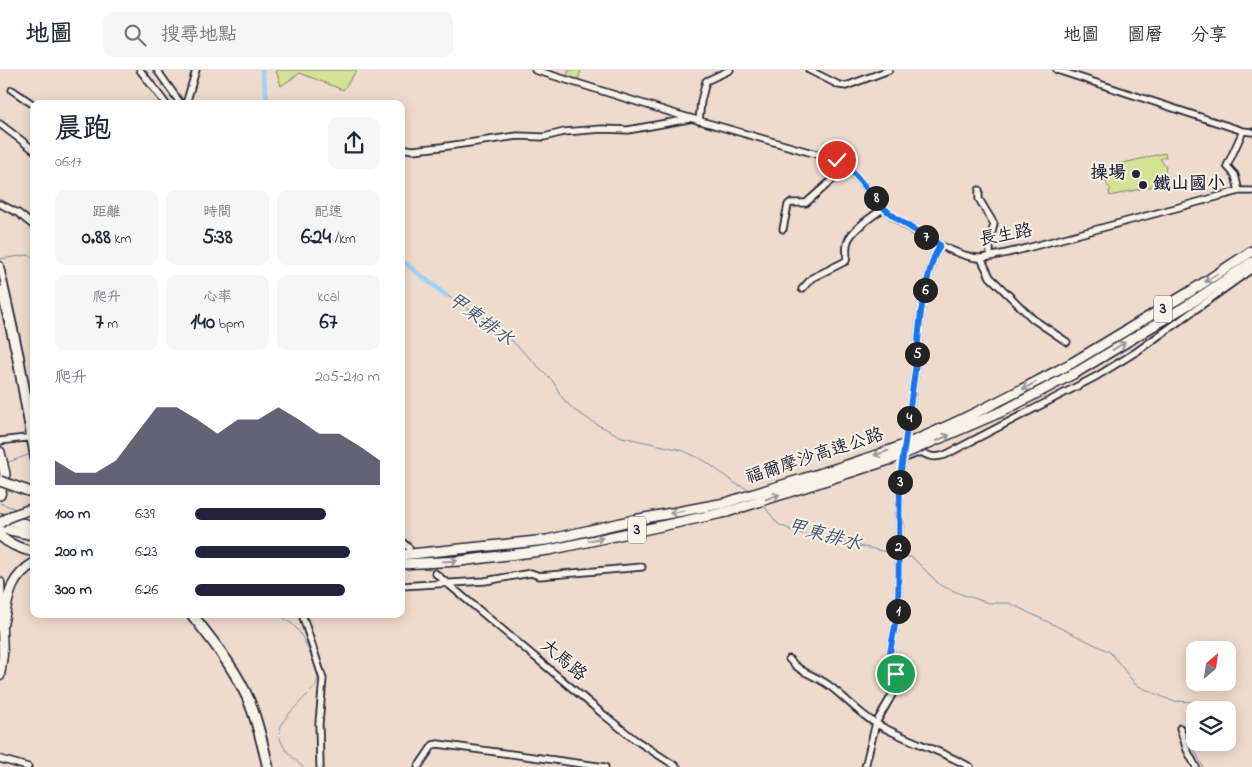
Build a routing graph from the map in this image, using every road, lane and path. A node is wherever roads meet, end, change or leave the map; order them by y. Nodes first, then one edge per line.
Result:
1 (140, 70) edge
2 (157, 70) edge
3 (196, 70) edge
4 (535, 70) edge
5 (730, 70) edge
6 (809, 70) edge
7 (889, 70) edge
8 (1057, 70) edge
9 (12, 90) dead end
10 (163, 100) edge
11 (178, 100) edge
12 (187, 100) edge
13 (30, 102) edge
14 (690, 118) junction
15 (699, 121) junction
16 (0, 124) edge
17 (1244, 131) junction
18 (1252, 132) edge
19 (30, 147) edge
20 (405, 149) edge
21 (848, 166) junction
22 (979, 190) dead end
23 (1239, 191) junction
24 (1252, 191) edge
25 (0, 204) edge
26 (884, 208) junction
27 (30, 223) edge
28 (783, 229) dead end
29 (940, 245) junction
30 (1252, 251) edge
31 (990, 256) junction
32 (981, 258) junction
33 (1252, 262) edge
34 (0, 264) edge
35 (1252, 269) edge
36 (802, 289) dead end
37 (0, 290) edge
38 (1067, 342) dead end
39 (30, 422) edge
40 (30, 426) edge
41 (30, 436) edge
42 (0, 441) edge
43 (0, 452) edge
44 (903, 458) junction
45 (0, 481) edge
46 (30, 492) edge
47 (0, 495) edge
48 (726, 507) junction
49 (30, 509) edge
50 (0, 518) edge
51 (0, 522) edge
52 (30, 525) edge
53 (0, 528) edge
54 (30, 533) edge
55 (0, 536) edge
56 (30, 551) edge
57 (406, 553) edge
58 (405, 564) edge
59 (30, 565) edge
60 (642, 567) dead end
61 (435, 573) tunnel mouth
62 (0, 582) edge
63 (448, 584) junction
64 (405, 586) edge
65 (192, 618) edge
66 (197, 618) edge
67 (303, 618) edge
68 (3, 623) junction
69 (789, 659) dead end
70 (0, 676) edge
71 (876, 723) junction
72 (1180, 728) dead end
73 (0, 759) edge
74 (28, 767) edge
75 (266, 767) edge
76 (270, 767) edge
77 (320, 767) edge
78 (418, 767) edge
79 (605, 767) edge
80 (677, 767) edge
81 (864, 767) edge
82 (970, 767) edge
83 (1196, 767) edge

1 - 10 street
2 - 11 street
3 - 12 street
4 - 14 street, 長生路
5 - 15 street
6 - 7 street
8 - 17 street
9 - 13 street
14 - 15 street, 長生路
14 - 20 street
15 - 21 street, 長生路
16 - 19 street
17 - 18 street
17 - 23 street
21 - 26 street, 長生路
21 - 28 street
22 - 31 street
23 - 24 street, 長生路
23 - 31 street, 長生路
25 - 27 street
26 - 29 street, 長生路
26 - 36 street
29 - 32 street, 長生路
29 - 44 street
30 -> 48 highway, 福爾摩沙高速公路 / 3, bridge
31 - 32 street, 長生路
32 - 38 street
48 -> 33 highway, 福爾摩沙高速公路 / 3, bridge
34 - 39 street
35 - 44 street
37 - 40 street
41 - 42 street
43 - 47 highway
44 - 71 street
45 - 46 highway, bridge
48 -> 57 highway, 福爾摩沙高速公路 / 3
58 -> 48 highway, 福爾摩沙高速公路 / 3
49 - 51 highway, bridge
50 - 52 highway
53 - 54 highway
55 - 56 highway
59 - 68 highway
60 - 63 street
61 - 63 street, 大馬路
62 - 68 main road
63 - 64 street
63 - 80 street, 大馬路
65 - 75 street
66 - 76 street
67 - 77 street
68 - 70 main road
69 - 71 street
71 - 81 street
71 - 82 street
72 - 83 street
73 - 74 street
78 - 79 street

